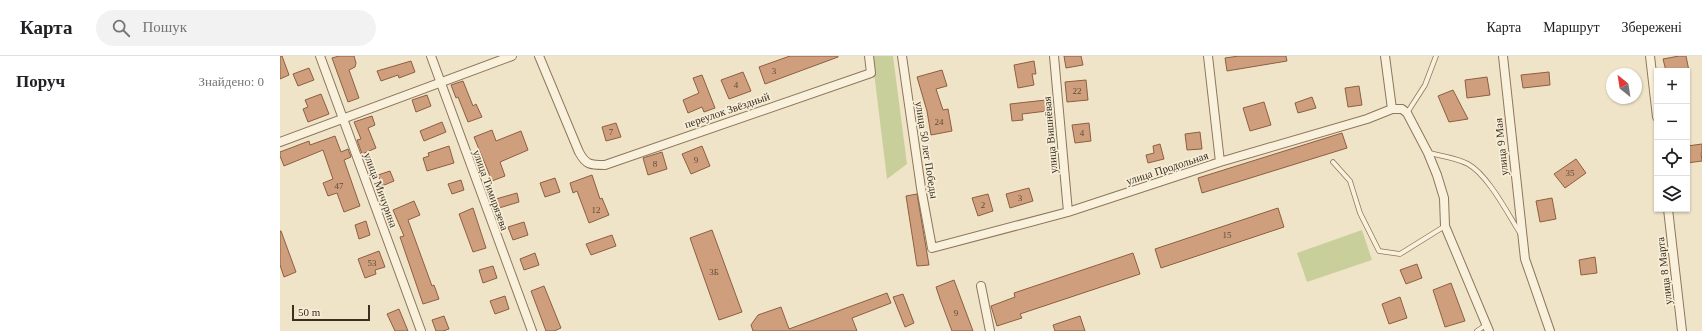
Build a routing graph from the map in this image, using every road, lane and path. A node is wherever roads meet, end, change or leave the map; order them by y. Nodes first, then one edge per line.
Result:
1 (320, 56) edge
2 (431, 56) edge
3 (512, 56) edge
4 (539, 56) edge
5 (869, 56) edge
6 (902, 56) edge
7 (1054, 56) edge
8 (1208, 56) edge
9 (1385, 56) edge
10 (1436, 56) edge
11 (1503, 56) edge
12 (1650, 56) edge
13 (440, 82) junction
14 (1656, 104) edge
15 (1392, 109) junction
16 (1407, 114) junction
17 (344, 118) junction
18 (280, 142) edge
19 (1428, 153) junction
20 (1220, 162) junction
21 (1333, 162) dead end
22 (1068, 212) junction
23 (1668, 212) edge
24 (1445, 226) junction
25 (1522, 235) junction
26 (932, 248) joint
27 (982, 286) dead end
28 (1488, 328) edge
29 (421, 331) edge
30 (532, 331) edge
31 (990, 331) edge
32 (1478, 331) edge
33 (1550, 331) edge
34 (1682, 331) edge

1 - 17 street, улица Мичурина
2 - 13 street, улица Тимирязева
3 - 13 street
4 - 5 street, переулок Звёздный
6 - 26 street, улица 50 лет Победы
7 - 22 street, улица Вишнёвая
8 - 20 street
9 - 15 street
10 - 16 lane
11 - 25 street, улица 9 Мая
12 - 14 street
13 - 17 street
13 - 30 street, улица Тимирязева
15 - 16 street
15 - 20 street, улица Продольная
16 - 19 street
17 - 18 street
17 - 29 street, улица Мичурина
19 - 24 street
19 - 25 lane
20 - 22 street, улица Продольная
21 - 24 lane
22 - 26 street, улица Продольная
23 - 34 street, улица 8 Марта
24 - 28 street
25 - 33 street, улица 9 Мая
27 - 31 street
28 - 32 lane

